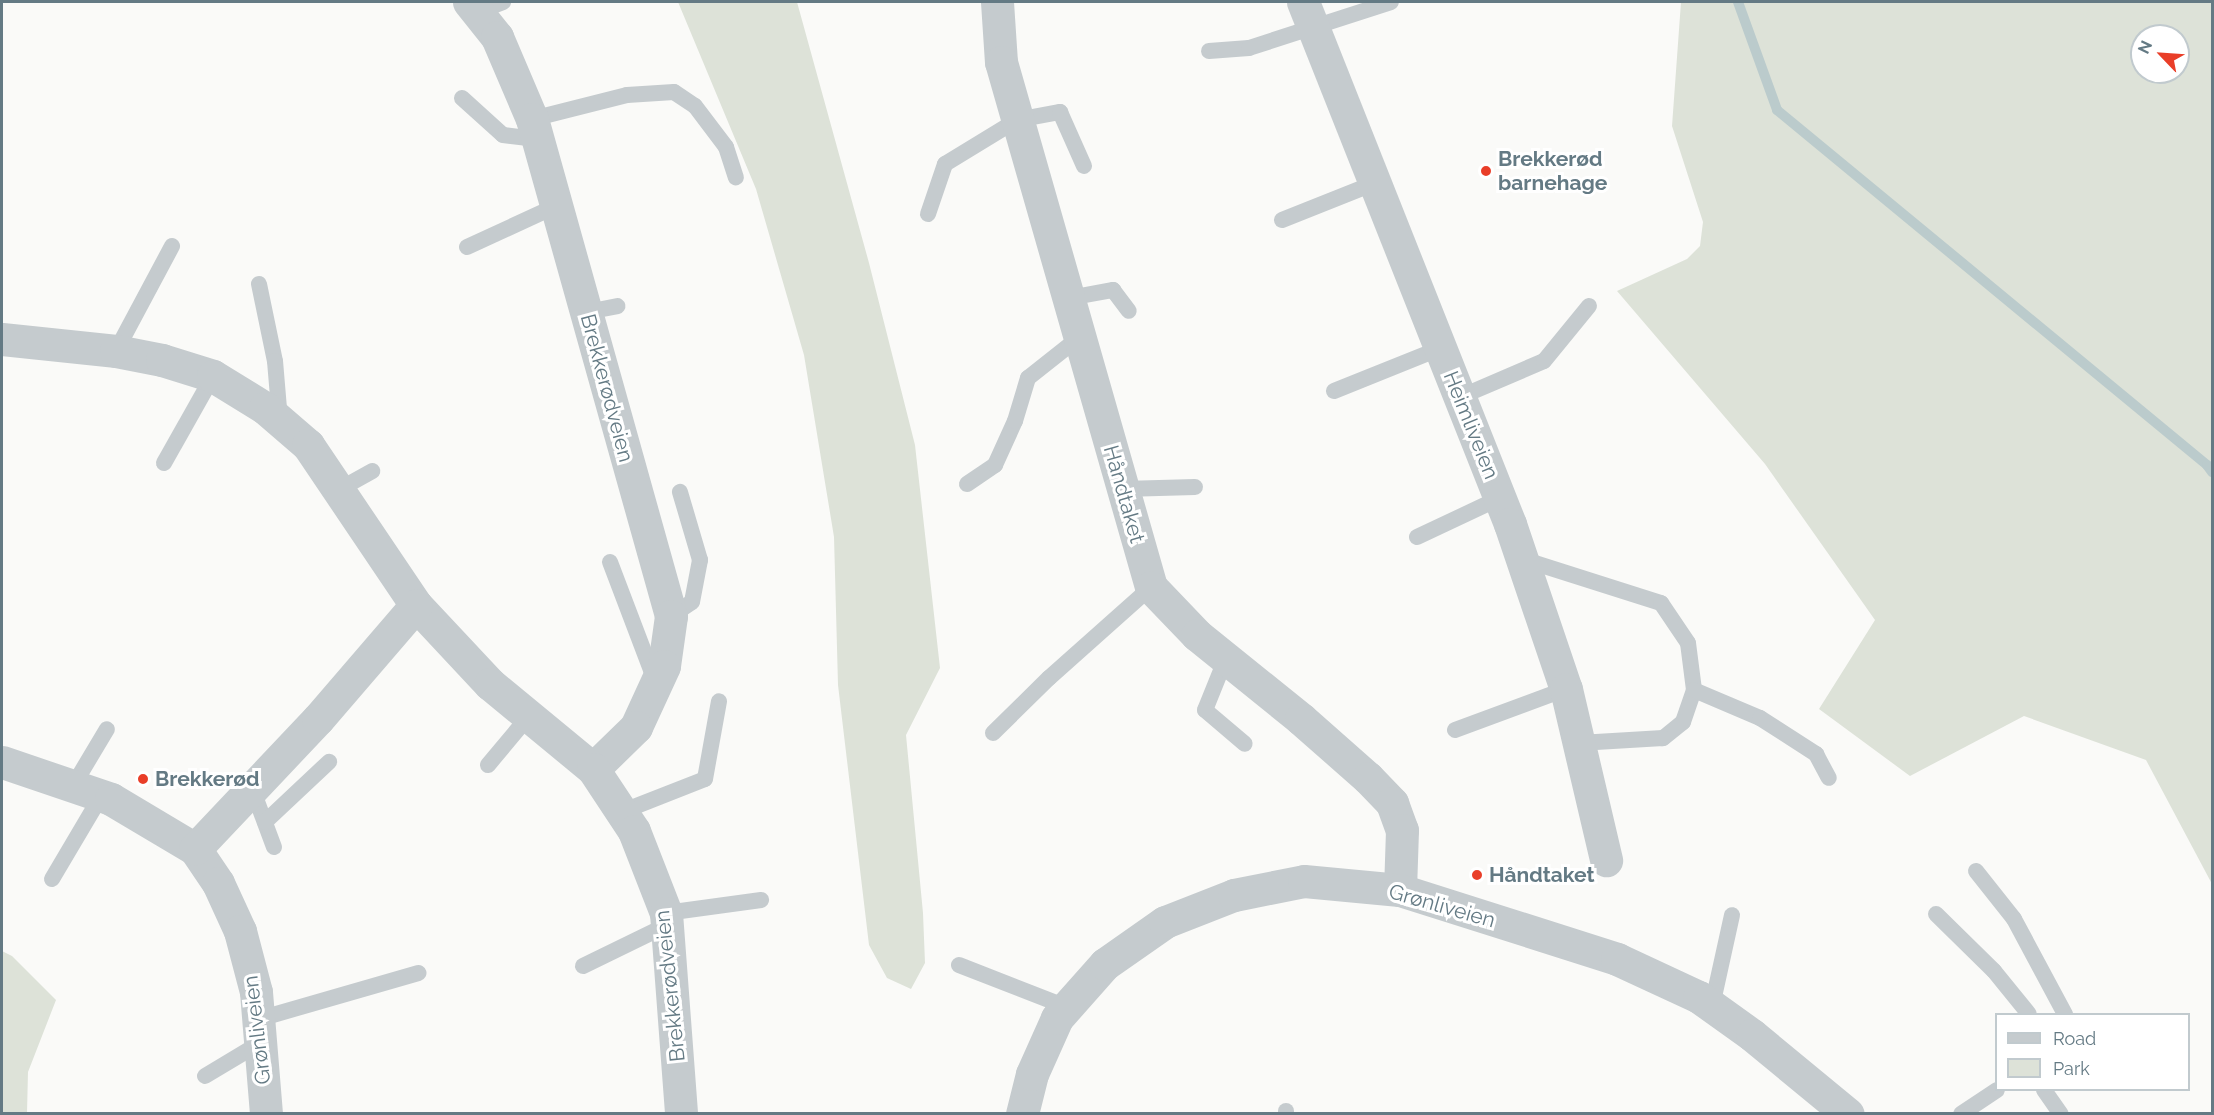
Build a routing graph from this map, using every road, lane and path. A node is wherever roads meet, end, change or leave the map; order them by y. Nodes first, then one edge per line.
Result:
1 (998, 2) edge
2 (1391, 2) edge
3 (483, 5) edge
4 (1308, 14) edge
5 (1209, 51) dead end
6 (462, 98) dead end
7 (1017, 120) junction
8 (535, 129) junction
9 (1083, 166) dead end
10 (736, 177) dead end
11 (1375, 183) junction
12 (556, 206) junction
13 (928, 214) dead end
14 (1282, 220) dead end
15 (172, 246) dead end
16 (467, 248) dead end
17 (259, 284) dead end
18 (1069, 298) junction
19 (1588, 306) dead end
20 (1129, 311) dead end
21 (1080, 337) junction
22 (2, 339) edge
23 (1441, 348) junction
24 (116, 351) junction
25 (213, 376) junction
26 (1334, 391) dead end
27 (1460, 397) junction
28 (280, 421) junction
29 (164, 463) dead end
30 (372, 471) dead end
31 (967, 484) dead end
32 (1195, 487) dead end
33 (340, 489) junction
34 (1123, 489) junction
35 (680, 492) dead end
36 (1500, 498) junction
37 (1417, 537) dead end
38 (1522, 559) junction
39 (610, 562) dead end
40 (1151, 587) junction
41 (416, 605) junction
42 (671, 616) junction
43 (1226, 658) junction
44 (656, 684) junction
45 (1566, 689) junction
46 (1694, 690) junction
47 (719, 701) dead end
48 (529, 716) junction
49 (107, 729) dead end
50 (1455, 730) dead end
51 (993, 733) dead end
52 (1579, 743) junction
53 (1245, 744) dead end
54 (329, 762) dead end
55 (2, 763) edge
56 (488, 765) dead end
57 (593, 769) junction
58 (1829, 778) dead end
59 (252, 788) junction
60 (87, 791) junction
61 (621, 812) junction
62 (265, 822) junction
63 (274, 847) dead end
64 (195, 849) junction
65 (1606, 860) dead end
66 (1976, 871) dead end
67 (52, 879) dead end
68 (1400, 890) junction
69 (761, 900) dead end
70 (1936, 914) dead end
71 (1732, 915) dead end
72 (667, 919) junction
73 (959, 965) dead end
74 (583, 966) dead end
75 (418, 973) dead end
76 (1712, 1006) junction
77 (1067, 1007) junction
78 (2028, 1013) edge
79 (2064, 1013) edge
80 (259, 1031) junction
81 (206, 1076) dead end
82 (1995, 1090) edge
83 (2045, 1091) edge
84 (266, 1113) edge
85 (681, 1113) edge
86 (1022, 1113) edge
87 (1848, 1113) edge
88 (1961, 1113) edge
89 (2061, 1113) edge

1 - 7 street, Håndtaket
2 - 4 lane
3 - 8 street, Brekkerødveien
4 - 5 lane
4 - 11 street, Heimliveien
6 - 8 lane
7 - 9 lane
7 - 13 lane
7 - 18 street, Håndtaket
8 - 10 lane
8 - 12 street, Brekkerødveien
11 - 14 lane
11 - 23 street, Heimliveien
12 - 16 lane
12 - 42 street, Brekkerødveien
15 - 24 lane
17 - 28 lane
18 - 20 lane
18 - 21 street, Håndtaket
19 - 27 lane
21 - 31 lane
21 - 34 street, Håndtaket
22 - 24 street, Brekkerødveien
23 - 26 lane
23 - 27 street, Heimliveien
24 - 25 street, Brekkerødveien
25 - 28 street, Brekkerødveien
25 - 29 lane
27 - 36 street, Heimliveien
28 - 33 street, Brekkerødveien
30 - 33 lane
32 - 34 lane
33 - 41 street, Brekkerødveien
34 - 40 street, Håndtaket
35 - 42 lane
36 - 37 lane
36 - 38 street, Heimliveien
38 - 45 street, Heimliveien
38 - 46 lane
39 - 44 lane
40 - 43 street, Håndtaket
40 - 51 lane
41 - 48 street, Brekkerødveien
41 - 59 street
42 - 44 street, Brekkerødveien
43 - 53 lane
43 - 68 street, Håndtaket
44 - 57 street, Brekkerødveien
45 - 50 lane
45 - 52 street, Heimliveien
46 - 52 lane
46 - 58 lane
47 - 61 lane
48 - 56 lane
48 - 57 street, Brekkerødveien
49 - 60 lane
52 - 65 street, Heimliveien
54 - 62 lane
55 - 60 street, Grønliveien
57 - 61 street, Brekkerødveien
59 - 62 lane
59 - 64 street
60 - 64 street, Grønliveien
60 - 67 lane
61 - 72 street, Brekkerødveien
62 - 63 lane
64 - 80 street, Grønliveien
66 - 79 lane
68 - 76 street, Grønliveien
68 - 77 street, Grønliveien
69 - 72 lane
70 - 78 lane
71 - 76 lane
72 - 74 lane
72 - 85 street, Brekkerødveien
73 - 77 lane
75 - 80 lane
76 - 87 street, Grønliveien
77 - 86 street, Grønliveien
80 - 81 lane
80 - 84 street, Grønliveien
82 - 88 lane
83 - 89 lane

